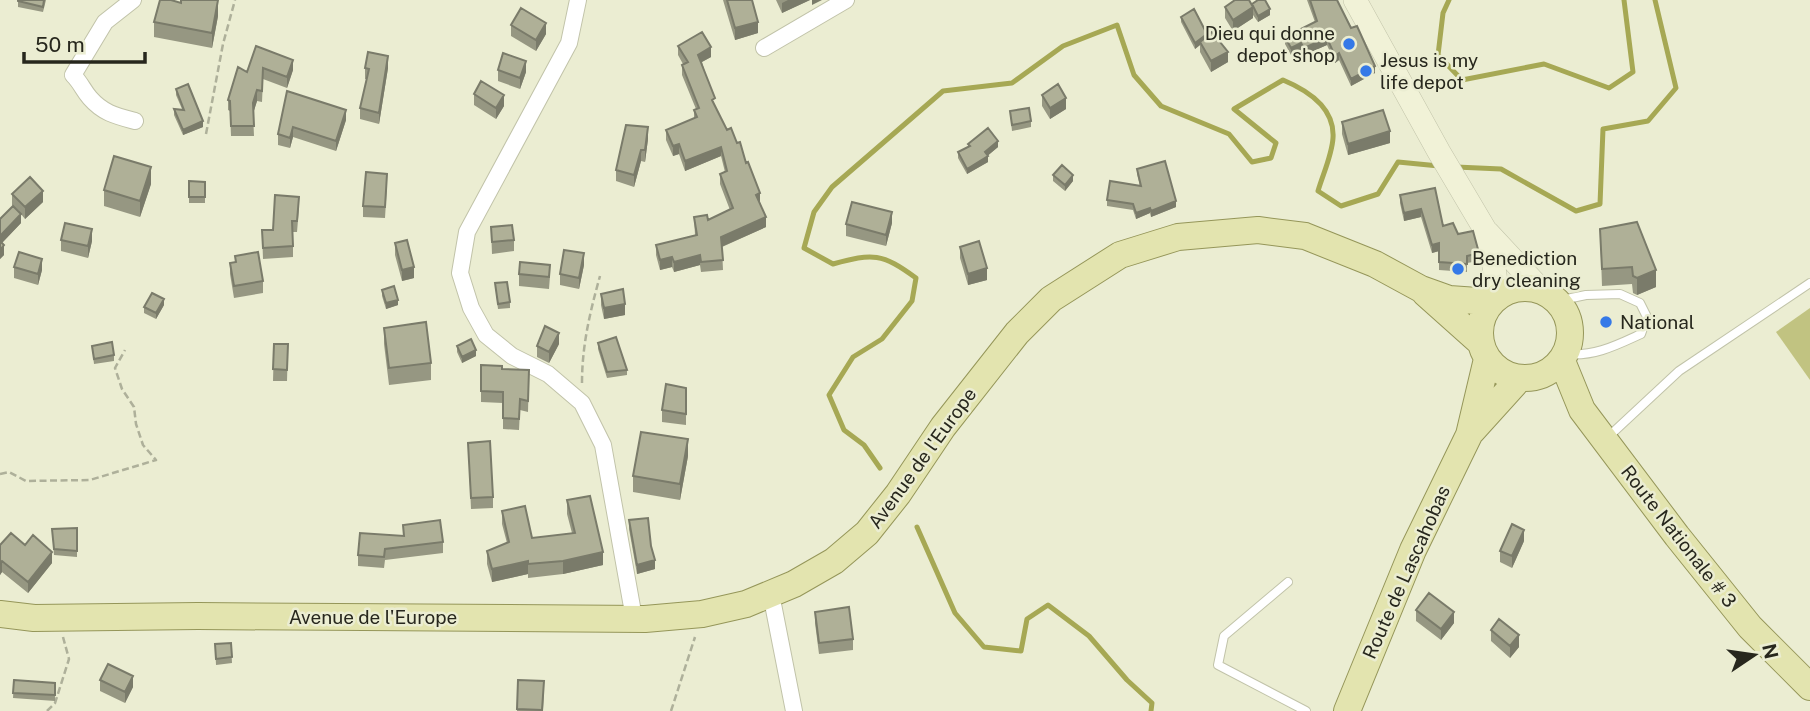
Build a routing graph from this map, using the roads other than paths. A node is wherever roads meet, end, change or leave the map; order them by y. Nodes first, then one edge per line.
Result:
1 (132, 0) edge
2 (578, 0) edge
3 (846, 0) edge
4 (1355, 0) edge
5 (764, 48) dead end
6 (135, 121) dead end
7 (1484, 228) junction
8 (1810, 283) edge
9 (1421, 289) junction
10 (1550, 296) junction
11 (1495, 299) junction
12 (1484, 351) junction
13 (1564, 357) junction
14 (1529, 378) junction
15 (1582, 410) junction
16 (1469, 435) junction
17 (1605, 440) junction
18 (1288, 582) dead end
19 (771, 594) junction
20 (0, 614) edge
21 (634, 618) junction
22 (1810, 687) edge
23 (794, 711) edge
24 (1306, 711) edge
25 (1347, 711) edge

1 - 6 street
2 - 21 street
3 - 5 street
4 - 7 main road
7 - 10 main road
7 - 11 main road
8 - 17 lane
9 - 11 main road, Avenue de l'Europe
9 - 12 main road, Avenue de l'Europe
9 - 19 main road, Avenue de l'Europe
10 - 11 main road
10 - 13 main road
10 - 13 lane
11 - 12 main road
12 - 14 main road
12 - 16 main road, Route de Lascahobas
13 - 14 main road
13 - 15 main road, Route Nationale # 3
14 - 15 main road, Route Nationale # 3
14 - 16 main road, Route de Lascahobas
15 - 17 main road, Route Nationale # 3
16 - 25 main road, Route de Lascahobas
17 - 22 main road, Route Nationale # 3
18 - 24 lane
19 - 21 main road, Avenue de l'Europe
19 - 23 street
20 - 21 main road, Avenue de l'Europe

